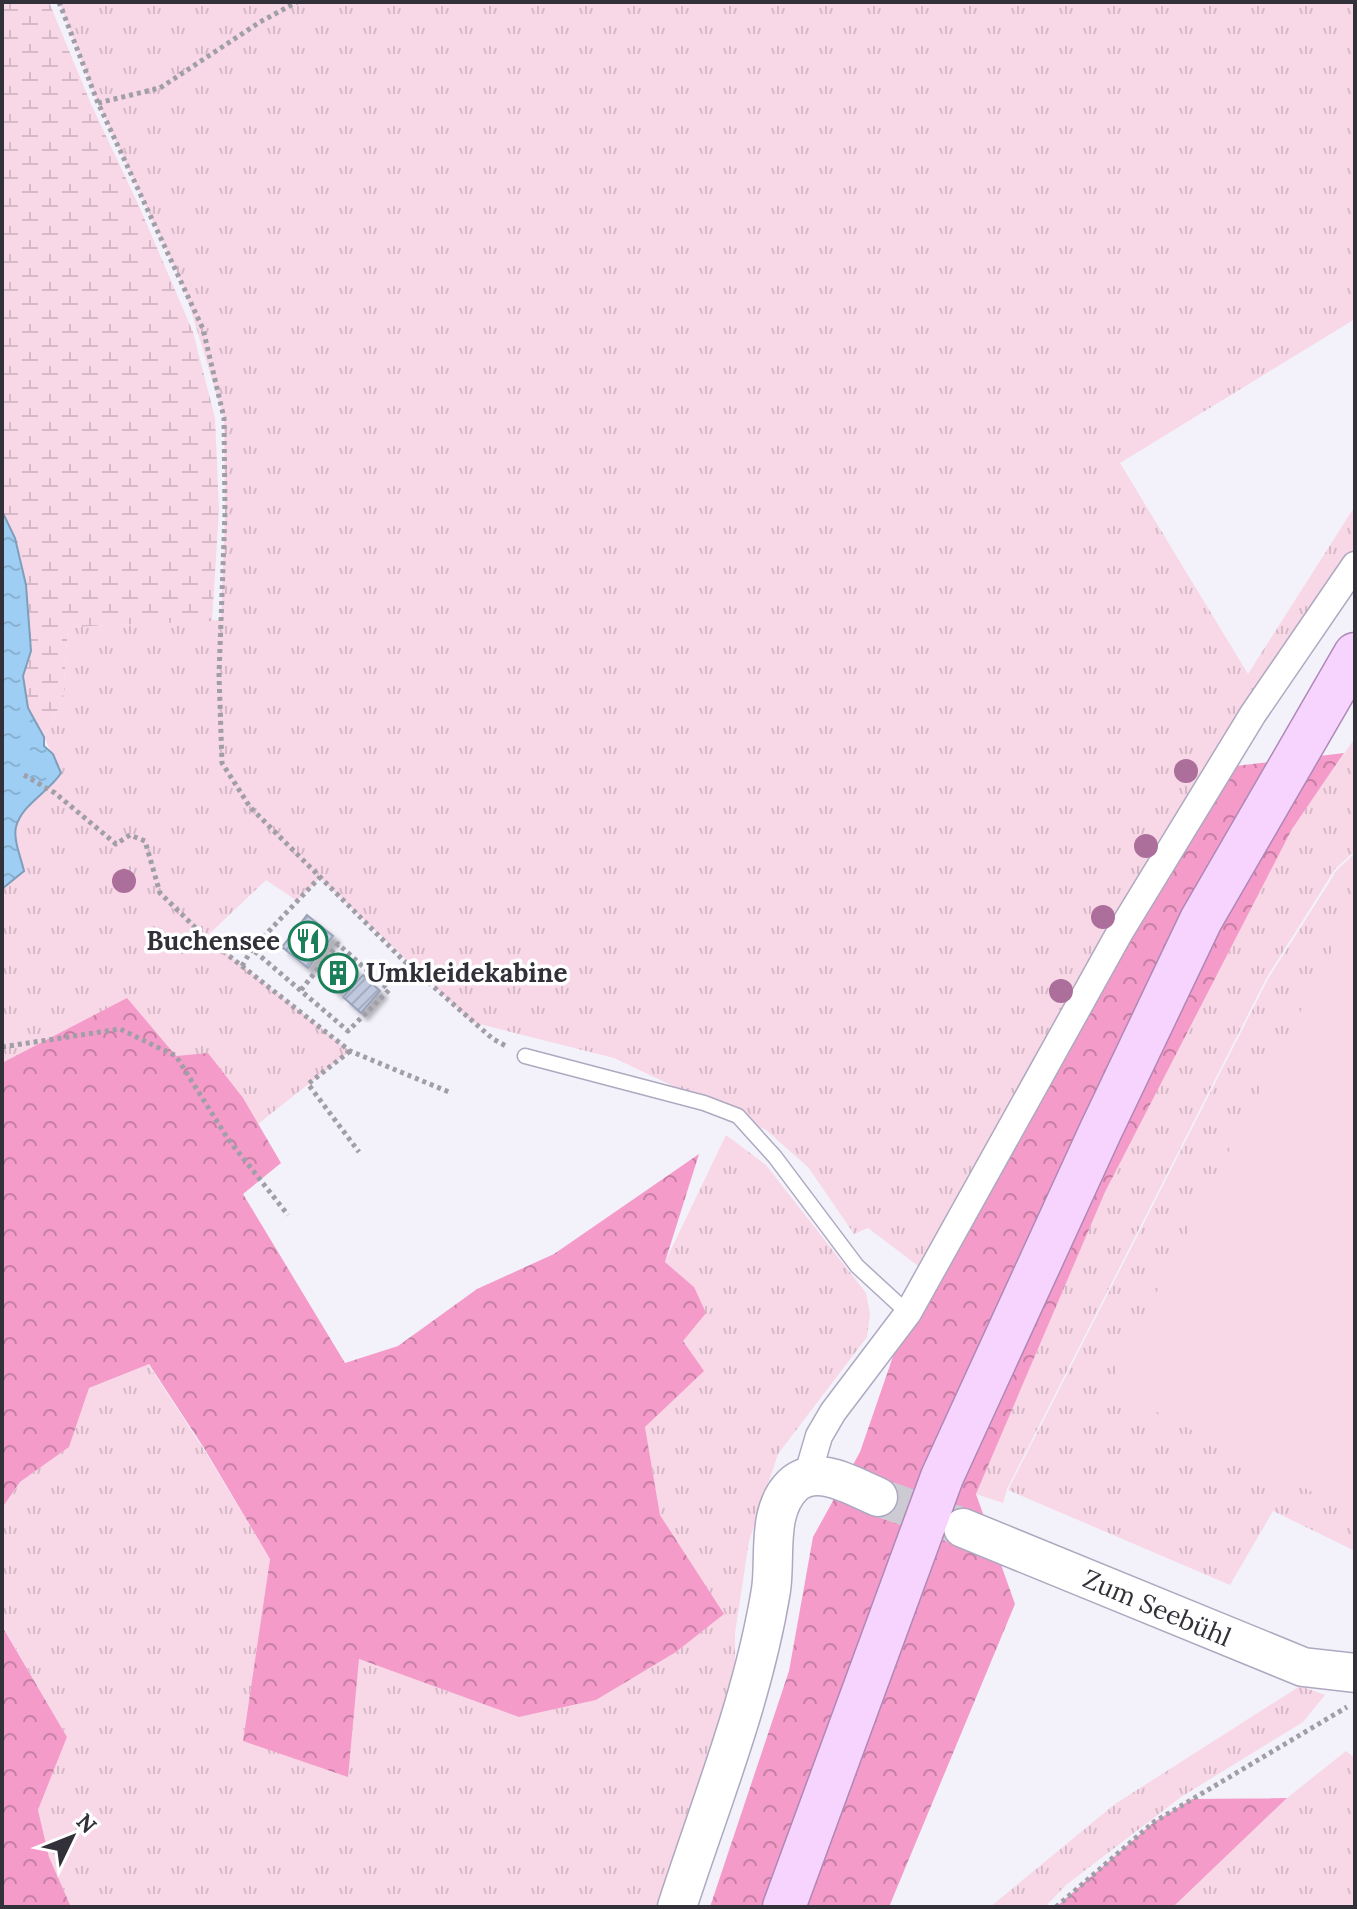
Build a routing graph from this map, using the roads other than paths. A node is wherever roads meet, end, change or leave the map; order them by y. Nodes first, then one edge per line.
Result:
1 (1355, 565) edge
2 (1355, 654) edge
3 (525, 1056) road end
4 (908, 1313) junction
5 (807, 1477) junction
6 (878, 1497) tunnel mouth
7 (963, 1528) tunnel mouth
8 (1355, 1673) edge
9 (677, 1907) edge
10 (784, 1907) edge

1 - 4 street
2 - 10 main road
3 - 4 lane
4 - 5 street
5 - 6 main road
5 - 9 main road
7 - 8 main road, Zum Seebühl

